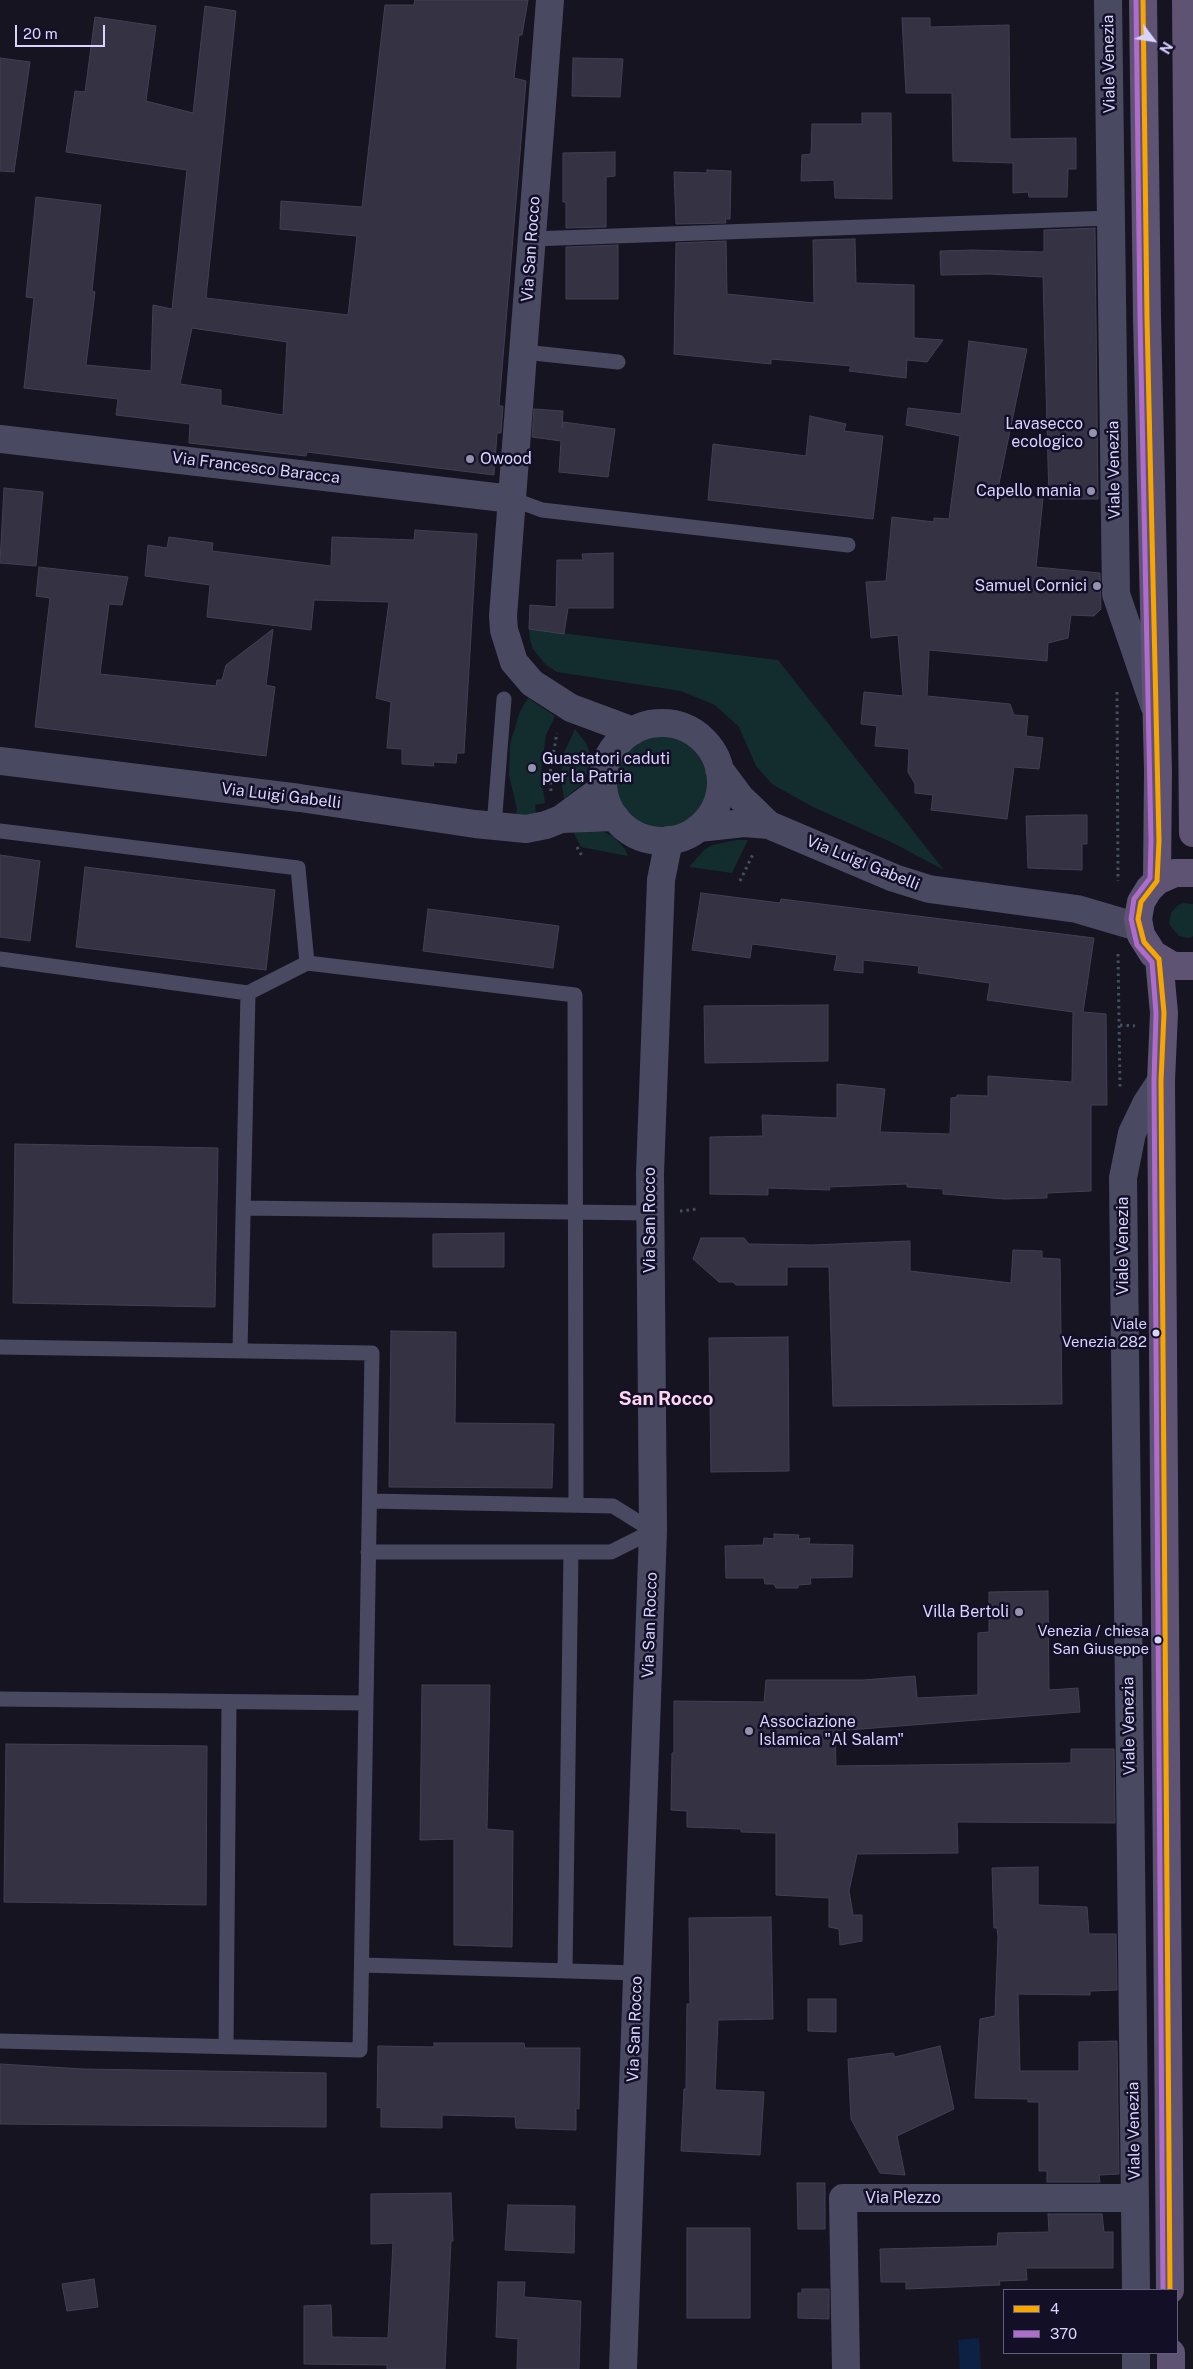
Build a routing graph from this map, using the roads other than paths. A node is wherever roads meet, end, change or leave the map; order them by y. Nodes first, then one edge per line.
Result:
1 (550, 0) edge
2 (1108, 0) edge
3 (1143, 0) edge
4 (1186, 0) edge
5 (1111, 218) junction
6 (532, 239) junction
7 (524, 352) junction
8 (618, 362) dead end
9 (0, 439) edge
10 (512, 499) junction
11 (848, 546) dead end
12 (504, 699) dead end
13 (1157, 714) junction
14 (565, 717) junction
15 (633, 731) junction
16 (609, 756) junction
17 (0, 761) edge
18 (720, 769) junction
19 (1193, 776) edge
20 (603, 788) junction
21 (615, 817) junction
22 (561, 820) junction
23 (769, 825) junction
24 (494, 826) junction
25 (699, 828) junction
26 (0, 831) edge
27 (1193, 834) edge
28 (662, 841) junction
29 (1193, 873) edge
30 (1146, 903) junction
31 (0, 959) edge
32 (1159, 959) junction
33 (307, 963) junction
34 (1193, 966) edge
35 (248, 993) junction
36 (1161, 1081) junction
37 (243, 1208) junction
38 (577, 1212) junction
39 (650, 1213) junction
40 (0, 1347) edge
41 (240, 1351) junction
42 (370, 1500) junction
43 (576, 1505) junction
44 (653, 1531) junction
45 (368, 1552) junction
46 (571, 1552) junction
47 (0, 1699) edge
48 (229, 1702) junction
49 (366, 1703) junction
50 (362, 1965) junction
51 (565, 1971) junction
52 (638, 1973) junction
53 (0, 2041) edge
54 (226, 2047) junction
55 (1135, 2198) junction
56 (1136, 2289) edge
57 (1170, 2289) edge
58 (1136, 2354) edge
59 (1171, 2354) edge
60 (623, 2369) edge
61 (846, 2369) edge
62 (1136, 2369) edge
63 (1171, 2369) edge

1 - 6 street, Via San Rocco
2 - 5 street, Viale Venezia
3 - 13 main road, Viale Venezia
4 - 19 main road
5 - 6 lane
5 - 13 street, Viale Venezia
6 - 7 street, Via San Rocco
7 - 8 lane
7 - 10 street, Via San Rocco
9 - 10 street, Via Francesco Baracca
10 - 11 lane
10 - 14 street, Via San Rocco
12 - 24 lane
13 - 30 main road, Viale Venezia
14 - 15 street, Via San Rocco
14 - 16 street, Via San Rocco
15 - 16 street
15 - 18 street
16 - 20 street
17 - 24 street, Via Luigi Gabelli
18 - 23 street, Via Luigi Gabelli
18 - 25 street
19 - 27 main road
20 - 21 street
20 - 22 street, Via Luigi Gabelli
21 - 22 street, Via Luigi Gabelli
21 - 28 street
22 - 24 street, Via Luigi Gabelli
23 - 25 street, Via Luigi Gabelli
23 - 30 street, Via Luigi Gabelli
25 - 28 street
26 - 33 lane
28 - 39 street, Via San Rocco
29 - 30 main road
30 - 32 main road
31 - 35 lane
32 - 34 main road
32 - 36 main road, Viale Venezia
33 - 35 lane
33 - 38 lane
35 - 37 lane
36 - 55 street, Viale Venezia
36 - 57 main road, Viale Venezia
37 - 38 lane
37 - 41 lane
38 - 39 lane
38 - 43 lane
39 - 44 street, Via San Rocco
40 - 41 lane
41 - 42 lane
42 - 43 lane
42 - 45 lane
43 - 44 lane
44 - 46 lane
44 - 52 street, Via San Rocco
45 - 46 lane
45 - 49 lane
46 - 51 lane
47 - 48 lane
48 - 49 lane
48 - 54 lane
49 - 50 lane
50 - 51 lane
50 - 54 lane
51 - 52 lane
52 - 60 street, Via San Rocco
53 - 54 lane
55 - 56 street, Viale Venezia
55 - 61 street, Via Plezzo
58 - 62 street
59 - 63 main road

